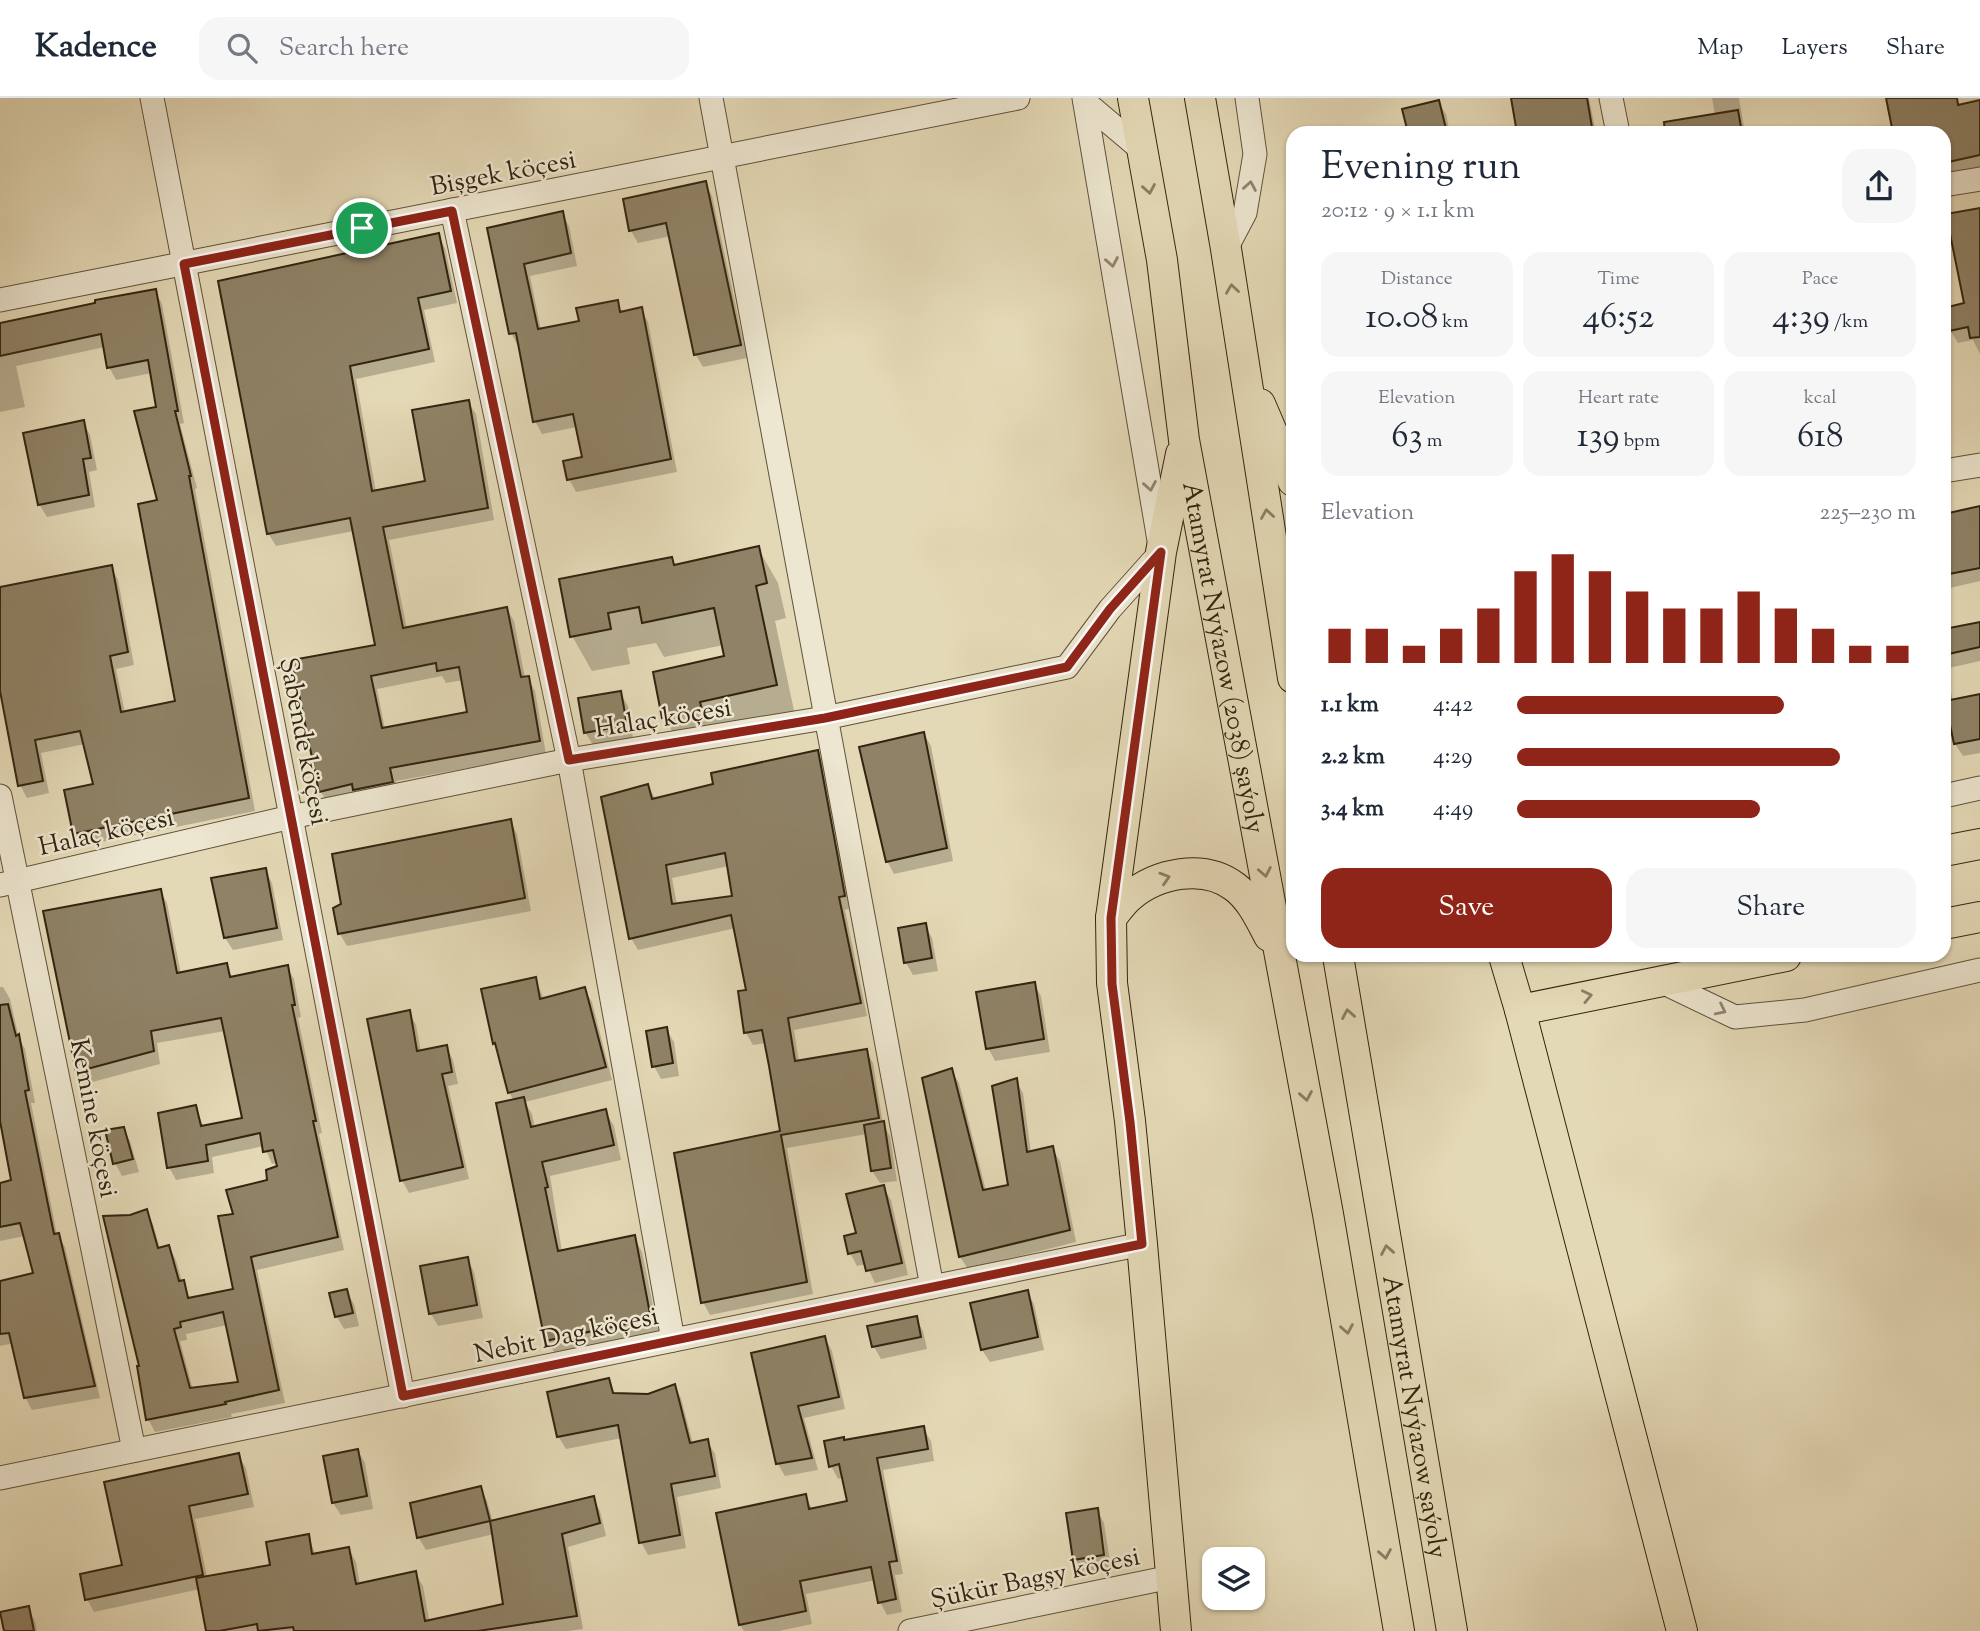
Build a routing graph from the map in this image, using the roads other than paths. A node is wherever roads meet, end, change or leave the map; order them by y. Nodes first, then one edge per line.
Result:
1 (152, 98) edge
2 (711, 98) edge
3 (1018, 98) edge
4 (1133, 98) edge
5 (1200, 98) edge
6 (1247, 98) edge
7 (1611, 98) edge
8 (1084, 100) edge
9 (1617, 126) edge
10 (1143, 151) junction
11 (722, 157) junction
12 (1980, 179) edge
13 (1951, 184) edge
14 (452, 211) junction
15 (1226, 249) junction
16 (184, 264) junction
17 (0, 300) edge
18 (1243, 365) junction
19 (1184, 440) junction
20 (1286, 465) edge
21 (1980, 465) edge
22 (1951, 470) edge
23 (1161, 552) junction
24 (1286, 634) edge
25 (825, 718) junction
26 (569, 760) junction
27 (1980, 788) edge
28 (1951, 794) edge
29 (0, 796) edge
30 (291, 817) junction
31 (1980, 844) edge
32 (1951, 849) edge
33 (9, 883) edge
34 (1980, 917) edge
35 (1111, 918) junction
36 (1951, 923) edge
37 (1280, 956) junction
38 (1339, 962) edge
39 (1506, 962) edge
40 (1756, 962) edge
41 (1980, 970) edge
42 (1660, 981) junction
43 (1520, 1010) junction
44 (1328, 1214) joint
45 (1142, 1244) junction
46 (932, 1287) junction
47 (673, 1340) junction
48 (403, 1396) junction
49 (134, 1450) junction
50 (0, 1478) edge
51 (1171, 1577) junction
52 (910, 1631) edge
53 (1176, 1631) edge
54 (1399, 1631) edge
55 (1452, 1631) edge
56 (1682, 1631) edge

1 - 16 street, Şabende köçesi
2 - 11 street
3 - 11 street, Bişgek köçesi
4 - 10 main road, Atamyrat Nyýazow (2038) şaýoly
5 - 15 main road
15 -> 6 street
7 - 9 street
8 - 10 street
8 -> 23 street
10 -> 19 main road, Atamyrat Nyýazow (2038) şaýoly
11 - 14 street, Bişgek köçesi
11 - 25 street
12 - 13 street
14 - 16 street, Bişgek köçesi
14 - 26 street
18 -> 15 main road
16 - 17 street, Bişgek köçesi
16 - 30 street, Şabende köçesi
18 - 20 main road
24 -> 18 main road
19 - 23 main road
19 -> 37 main road, Atamyrat Nyýazow (2038) şaýoly
21 - 22 street
23 - 25 street, Halaç köçesi
23 - 35 main road
25 - 26 street, Halaç köçesi
25 - 46 street
26 - 30 street, Halaç köçesi
26 - 47 street
27 - 28 street
29 - 33 street, Kemine köçesi
30 - 33 street, Halaç köçesi
30 - 48 street, Şabende köçesi
31 - 32 main road
33 - 49 street, Kemine köçesi
34 - 36 main road
35 -> 37 main road
35 - 45 main road
37 -> 44 main road, Atamyrat Nyýazow (2038) şaýoly
55 -> 38 main road, Atamyrat Nyýazow şaýoly
39 - 43 main road
40 - 42 main road
42 -> 41 street
43 -> 42 main road
43 - 56 main road
44 -> 54 main road, Atamyrat Nyýazow şaýoly
45 - 46 street, Nebit Dag köçesi
45 - 51 main road
46 - 47 street, Nebit Dag köçesi
47 - 48 street, Nebit Dag köçesi
48 - 49 street, Nebit Dag köçesi
49 - 50 street, Nebit Dag köçesi
51 - 52 street, Şükür Bagşy köçesi
51 - 53 main road

